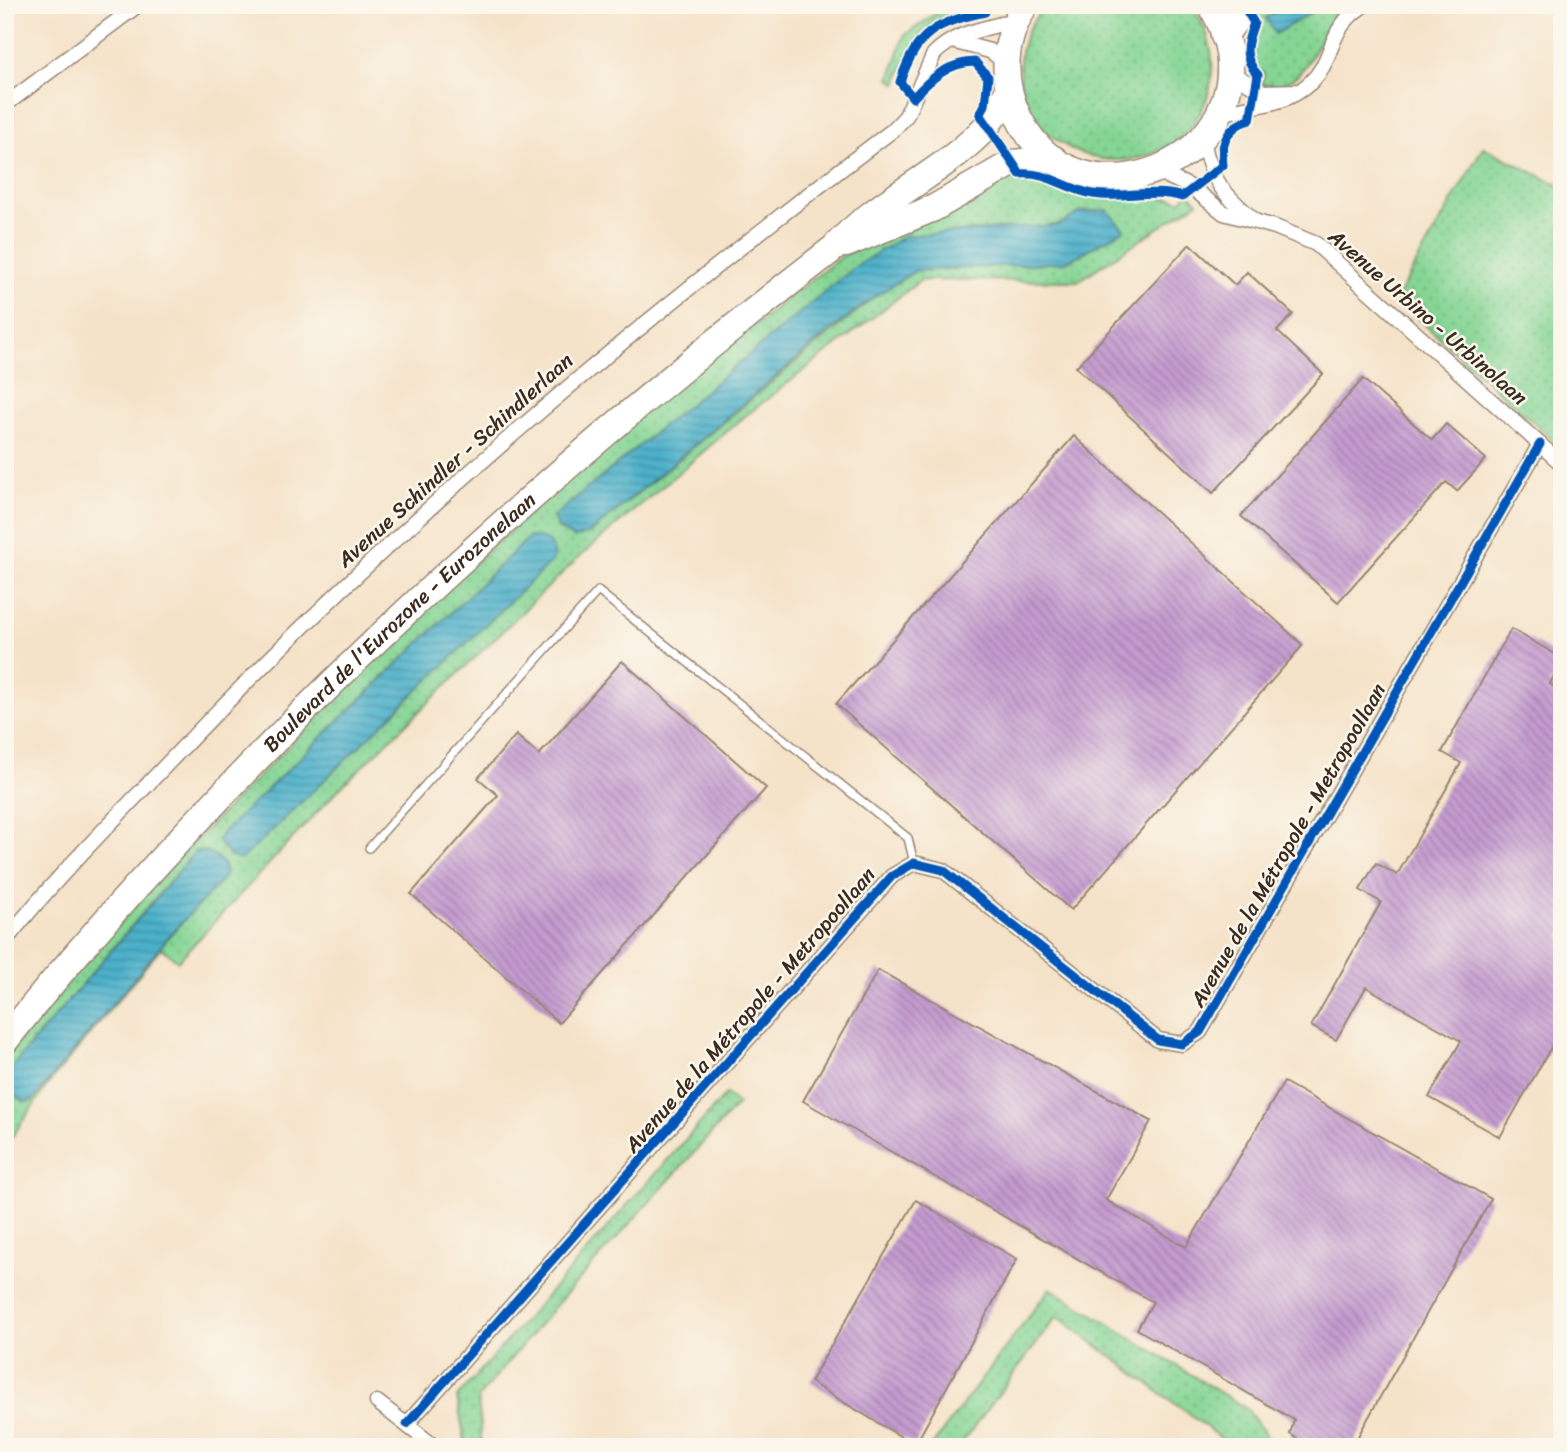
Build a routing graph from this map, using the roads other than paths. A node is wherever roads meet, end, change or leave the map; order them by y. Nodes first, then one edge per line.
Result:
1 (138, 5) edge
2 (1211, 5) edge
3 (1246, 5) edge
4 (1364, 5) edge
5 (1021, 12) edge
6 (1224, 36) junction
7 (952, 41) junction
8 (1006, 63) junction
9 (1230, 72) junction
10 (1298, 91) junction
11 (1008, 92) junction
12 (5, 105) edge
13 (1219, 116) junction
14 (1203, 140) junction
15 (1054, 159) junction
16 (1158, 172) junction
17 (1255, 221) junction
18 (834, 248) junction
19 (1540, 444) junction
20 (1562, 464) edge
21 (369, 848) dead end
22 (914, 863) junction
23 (5, 941) edge
24 (5, 1041) edge
25 (377, 1402) dead end
26 (408, 1423) junction
27 (435, 1447) edge

1 - 12 street
2 - 6 highway
3 - 6 highway
4 - 10 street
5 - 7 street, Avenue Schindler - Schindlerlaan
5 - 8 highway
6 - 9 highway
7 - 8 street
7 - 23 street, Avenue Schindler - Schindlerlaan
8 - 11 highway
9 - 10 street
9 - 13 highway
10 - 13 street
11 - 15 highway
11 - 18 highway, Boulevard de l'Eurozone - Eurozonelaan
13 - 14 highway
14 - 16 highway
14 - 17 street, Avenue Urbino - Urbinolaan
15 - 16 highway
15 - 18 highway, Boulevard de l'Eurozone - Eurozonelaan
16 - 17 street, Avenue Urbino - Urbinolaan
17 - 19 street, Avenue Urbino - Urbinolaan
18 - 24 highway, Boulevard de l'Eurozone - Eurozonelaan
19 - 20 street, Avenue Urbino - Urbinolaan
19 - 22 street, Avenue de la Métropole - Metropoollaan
21 - 22 lane
22 - 26 street, Avenue de la Métropole - Metropoollaan
25 - 26 street
26 - 27 street

